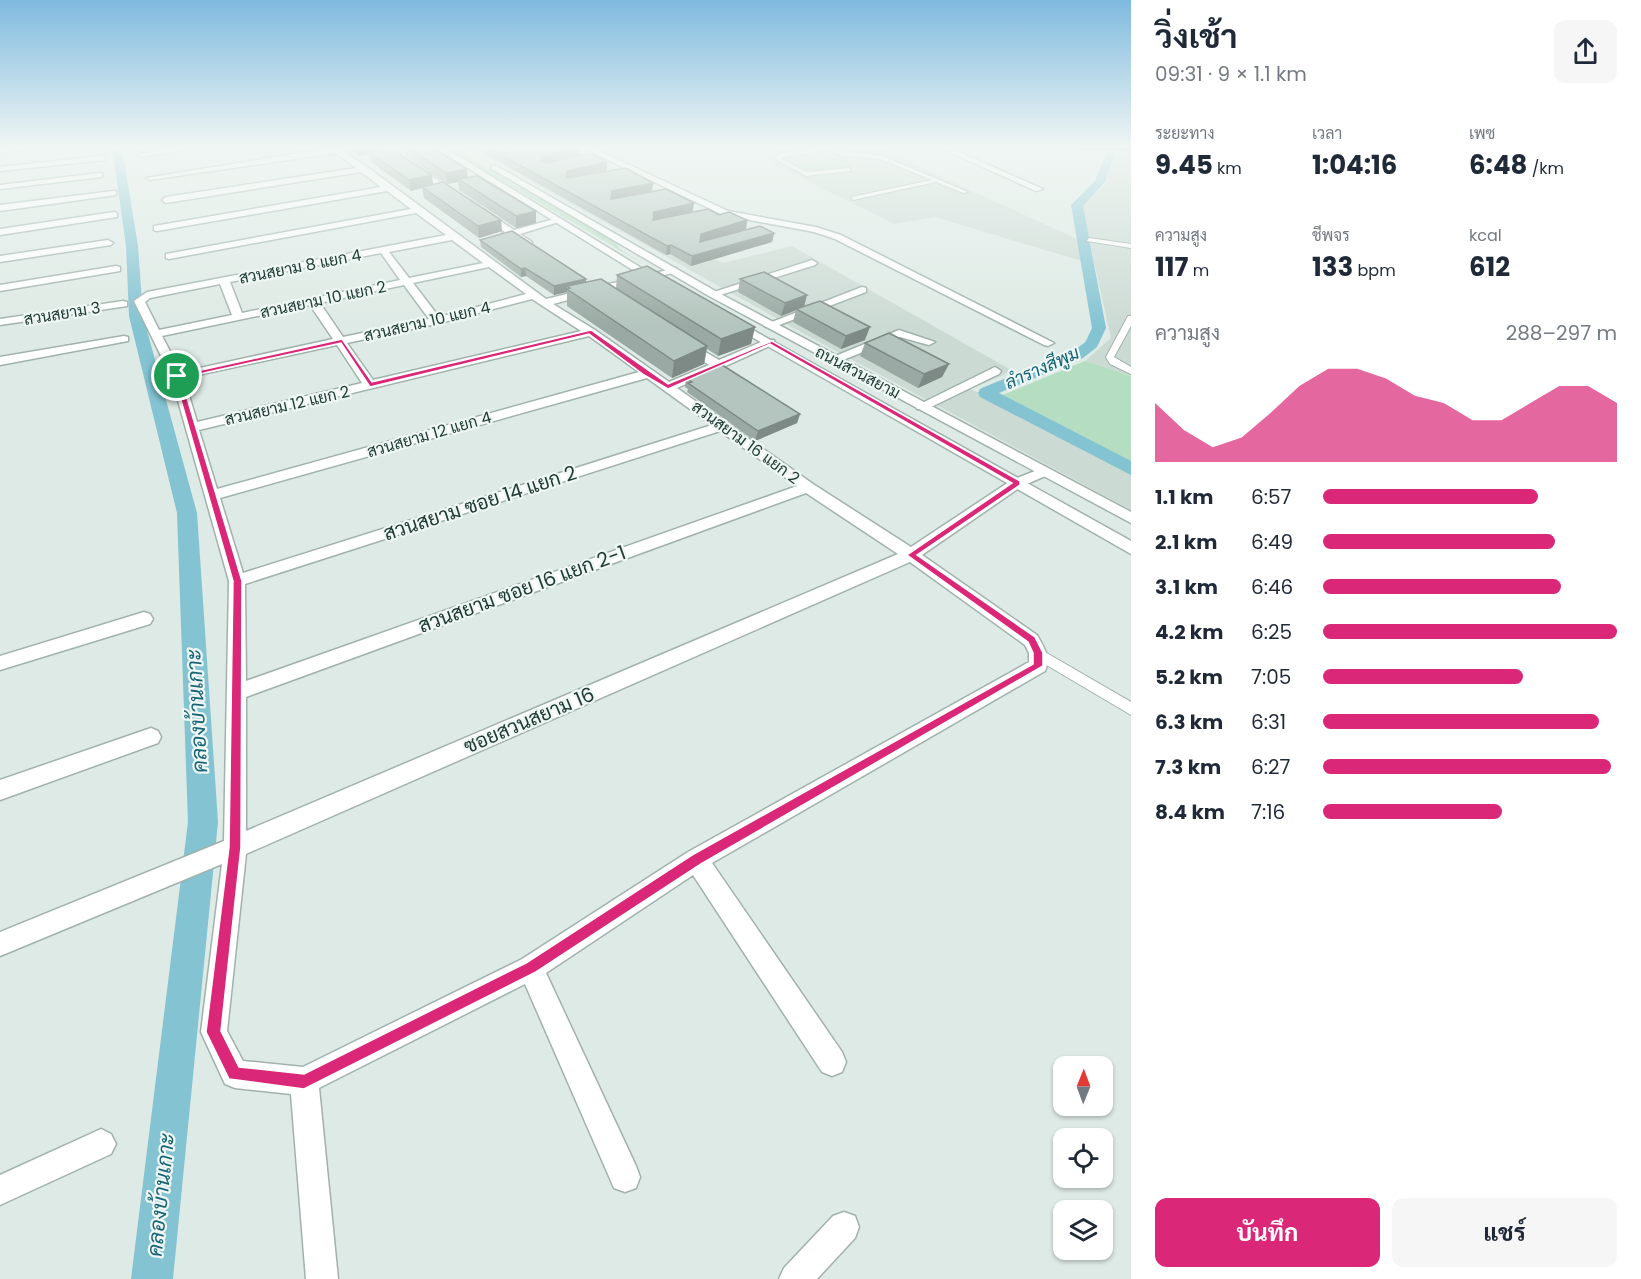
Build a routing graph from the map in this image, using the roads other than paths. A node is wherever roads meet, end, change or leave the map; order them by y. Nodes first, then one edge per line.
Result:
1 (278, 208) edge
2 (474, 208) edge
3 (535, 208) edge
4 (565, 208) edge
5 (715, 208) edge
6 (418, 210) joint
7 (720, 210) junction
8 (114, 215) dead end
9 (699, 215) edge
10 (558, 221) junction
11 (783, 224) junction
12 (157, 228) dead end
13 (760, 231) edge
14 (0, 232) edge
15 (513, 233) junction
16 (452, 237) junction
17 (494, 238) edge
18 (1089, 240) dead end
19 (108, 243) dead end
20 (1131, 246) edge
21 (383, 250) junction
22 (541, 252) edge
23 (169, 256) dead end
24 (0, 258) edge
25 (812, 263) dead end
26 (490, 264) junction
27 (116, 269) dead end
28 (672, 270) junction
29 (650, 277) junction
30 (224, 281) junction
31 (406, 282) junction
32 (594, 286) junction
33 (0, 288) edge
34 (670, 288) edge
35 (862, 291) dead end
36 (712, 294) junction
37 (608, 295) edge
38 (539, 299) junction
39 (314, 301) junction
40 (123, 304) dead end
41 (720, 315) edge
42 (238, 317) junction
43 (1131, 318) edge
44 (436, 321) junction
45 (0, 322) edge
46 (770, 325) junction
47 (591, 332) junction
48 (156, 334) junction
49 (124, 339) dead end
50 (678, 339) edge
51 (342, 341) junction
52 (770, 342) junction
53 (929, 342) dead end
54 (1048, 343) dead end
55 (834, 359) junction
56 (0, 360) edge
57 (718, 365) junction
58 (996, 371) dead end
59 (1131, 371) edge
60 (647, 374) junction
61 (177, 376) junction
62 (370, 385) junction
63 (668, 387) junction
64 (922, 406) junction
65 (724, 425) junction
66 (194, 427) junction
67 (1045, 471) junction
68 (1017, 483) junction
69 (808, 487) junction
70 (212, 495) junction
71 (1131, 518) edge
72 (1131, 548) edge
73 (911, 555) junction
74 (237, 581) junction
75 (144, 619) dead end
76 (1038, 653) junction
77 (0, 663) edge
78 (237, 692) junction
79 (1131, 709) edge
80 (151, 737) dead end
81 (0, 790) edge
82 (225, 851) junction
83 (696, 860) junction
84 (0, 944) edge
85 (531, 968) junction
86 (832, 1062) dead end
87 (304, 1081) junction
88 (101, 1144) dead end
89 (625, 1177) dead end
90 (0, 1190) edge
91 (844, 1227) dead end
92 (322, 1279) edge
93 (795, 1279) edge

1 - 12 street
2 - 15 street
3 - 10 street
4 - 28 street, ถนนสวนสยาม
5 - 7 street
6 - 16 street, สวนสยาม 16 แยก 2
6 - 23 street
7 - 9 street
7 - 11 street
8 - 14 street
10 - 15 street
10 - 29 street
11 - 13 street
11 - 54 street
15 - 17 street
15 - 22 street
16 - 21 street, สวนสยาม 8 แยก 4
16 - 26 street, สวนสยาม 16 แยก 2
18 - 20 lane
19 - 24 street
21 - 30 street, สวนสยาม 8 แยก 4
21 - 31 street
25 - 36 street
26 - 31 street, สวนสยาม 10 แยก 2
26 - 38 street, สวนสยาม 16 แยก 2
27 - 33 street, สวนสยาม 3
28 - 29 street, สวนสยาม 10 แยก 4
28 - 36 street, ถนนสวนสยาม
29 - 32 street, สวนสยาม 10 แยก 4
29 - 34 street
30 - 42 street
30 - 48 street, สวนสยาม 8 แยก 4
31 - 39 street, สวนสยาม 10 แยก 2
31 - 44 street
32 - 37 street
32 - 38 street, สวนสยาม 10 แยก 4
35 - 46 street
36 - 46 street, ถนนสวนสยาม
38 - 44 street, สวนสยาม 10 แยก 4
38 - 47 street, สวนสยาม 16 แยก 2
39 - 42 street, สวนสยาม 10 แยก 2
39 - 51 street
40 - 45 street, สวนสยาม 3
41 - 52 street, ถนนสวนสยาม
42 - 48 street, สวนสยาม 10 แยก 2
43 - 59 lane
44 - 51 street, สวนสยาม 10 แยก 4
46 - 55 street, ถนนสวนสยาม
47 - 60 street, สวนสยาม 16 แยก 2
47 - 62 street, สวนสยาม 12 แยก 2
48 - 61 street
49 - 56 street
50 - 57 street
51 - 61 street, สวนสยาม 10 แยก 4
51 - 62 street
52 - 57 street
52 - 68 street, ถนนสวนสยาม
53 - 55 street
55 - 64 street, ถนนสวนสยาม
57 - 63 street
58 - 64 street
60 - 63 street, สวนสยาม 16 แยก 2
60 - 70 street, สวนสยาม 12 แยก 4
61 - 66 street
62 - 66 street, สวนสยาม 12 แยก 2
63 - 65 street, สวนสยาม 16 แยก 2
64 - 67 street, ถนนสวนสยาม
65 - 69 street, สวนสยาม 16 แยก 2
65 - 74 street, สวนสยาม ซอย 14 แยก 2
66 - 70 street
67 - 68 street, ซอยสวนสยาม 16
67 - 71 street, ถนนสวนสยาม
68 - 72 street, ถนนสวนสยาม
68 - 73 street, ซอยสวนสยาม 16
69 - 73 street, สวนสยาม 16 แยก 2
69 - 78 street, สวนสยาม ซอย 16 แยก 2-1
70 - 74 street
73 - 76 street, สวนสยาม 16 แยก 2
73 - 82 street, ซอยสวนสยาม 16
74 - 78 street
75 - 77 street
76 - 79 lane
76 - 83 street
78 - 82 street
80 - 81 street
82 - 84 street, ซอยสวนสยาม 16
82 - 87 street
83 - 85 street
83 - 86 street
85 - 87 street
85 - 89 street
87 - 92 street
88 - 90 street
91 - 93 street

